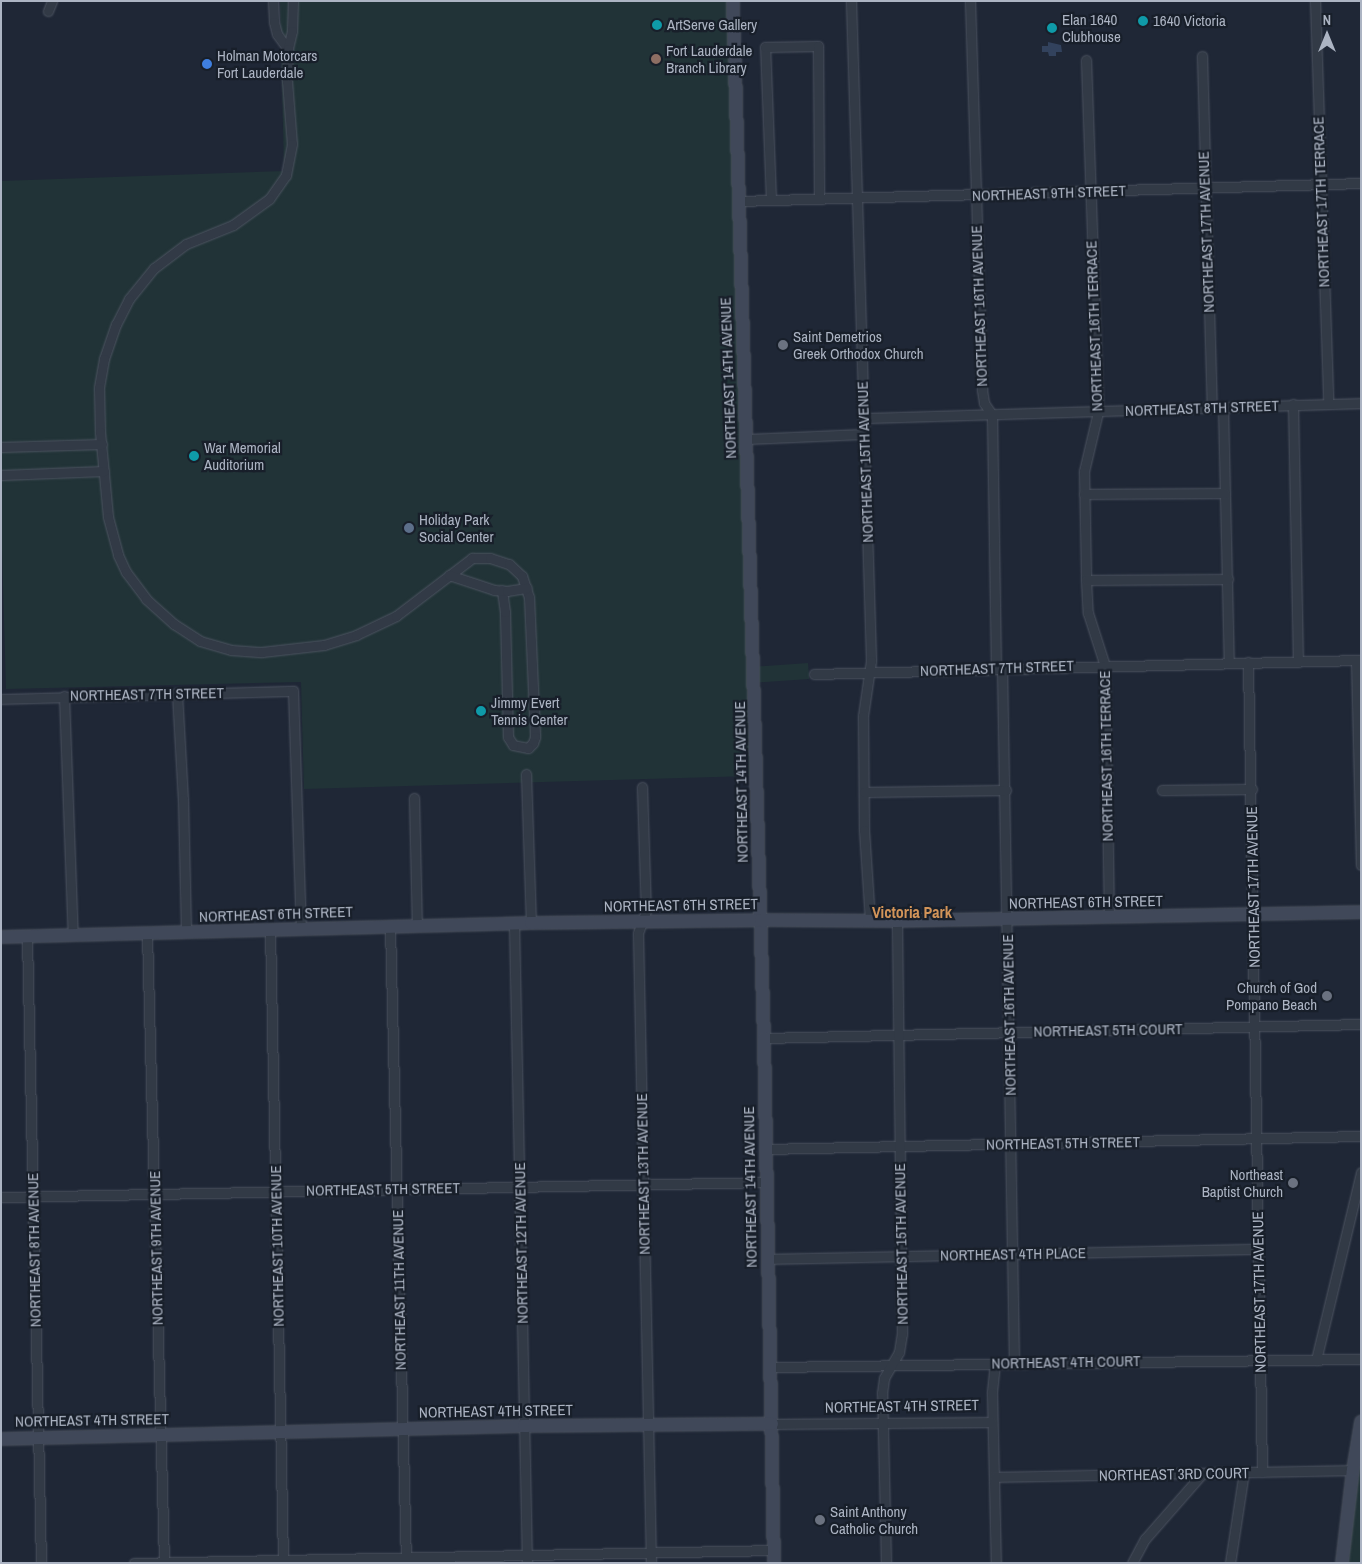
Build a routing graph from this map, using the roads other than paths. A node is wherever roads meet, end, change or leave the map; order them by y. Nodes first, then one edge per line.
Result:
1 (52, 1) edge
2 (273, 1) edge
3 (294, 1) edge
4 (733, 1) edge
5 (852, 1) edge
6 (970, 1) edge
7 (1315, 1) edge
8 (45, 8) edge
9 (288, 48) junction
10 (1202, 56) dead end
11 (1086, 60) dead end
12 (1361, 183) edge
13 (1321, 184) junction
14 (1204, 188) junction
15 (1090, 191) junction
16 (975, 195) junction
17 (857, 197) junction
18 (819, 198) junction
19 (771, 200) junction
20 (738, 202) junction
21 (1328, 403) junction
22 (1361, 403) edge
23 (1293, 404) junction
24 (1223, 407) junction
25 (1212, 408) junction
26 (1098, 412) junction
27 (992, 415) junction
28 (864, 418) junction
29 (864, 434) junction
30 (746, 439) junction
31 (102, 444) junction
32 (1, 447) edge
33 (104, 471) junction
34 (1, 475) edge
35 (1225, 493) junction
36 (1084, 494) junction
37 (464, 563) junction
38 (449, 575) junction
39 (1228, 579) junction
40 (1086, 580) junction
41 (467, 581) junction
42 (527, 588) junction
43 (502, 590) junction
44 (1358, 661) edge
45 (1248, 662) junction
46 (1298, 662) junction
47 (1229, 663) junction
48 (1105, 666) junction
49 (999, 668) junction
50 (868, 672) junction
51 (814, 674) dead end
52 (177, 693) junction
53 (64, 696) junction
54 (1, 699) edge
55 (526, 774) dead end
56 (642, 786) dead end
57 (1252, 789) junction
58 (1006, 790) junction
59 (1162, 790) dead end
60 (864, 792) junction
61 (414, 798) dead end
62 (1361, 865) edge
63 (1361, 912) edge
64 (1254, 914) junction
65 (1109, 917) junction
66 (761, 920) junction
67 (1008, 920) junction
68 (870, 921) junction
69 (897, 921) junction
70 (642, 922) junction
71 (514, 923) junction
72 (531, 923) junction
73 (417, 926) junction
74 (390, 927) junction
75 (301, 929) junction
76 (270, 930) junction
77 (186, 932) junction
78 (147, 934) junction
79 (73, 936) junction
80 (1, 937) edge
81 (27, 937) junction
82 (1361, 1024) edge
83 (1255, 1027) junction
84 (1009, 1032) junction
85 (898, 1036) junction
86 (764, 1038) junction
87 (1361, 1136) edge
88 (1258, 1138) junction
89 (1011, 1144) junction
90 (899, 1146) junction
91 (765, 1149) junction
92 (1361, 1172) edge
93 (766, 1182) junction
94 (643, 1183) junction
95 (520, 1186) junction
96 (397, 1188) junction
97 (276, 1191) junction
98 (154, 1194) junction
99 (32, 1197) junction
100 (1, 1198) edge
101 (1258, 1250) junction
102 (1013, 1253) junction
103 (901, 1257) junction
104 (768, 1259) junction
105 (1361, 1359) edge
106 (1261, 1360) junction
107 (1316, 1360) junction
108 (1014, 1362) junction
109 (995, 1363) junction
110 (892, 1366) junction
111 (771, 1367) junction
112 (992, 1422) junction
113 (1361, 1422) edge
114 (883, 1423) junction
115 (648, 1424) junction
116 (772, 1424) junction
117 (524, 1426) junction
118 (402, 1429) junction
119 (281, 1432) junction
120 (160, 1435) junction
121 (38, 1438) junction
122 (1, 1439) edge
123 (1353, 1470) junction
124 (1244, 1472) junction
125 (1262, 1472) junction
126 (1202, 1474) junction
127 (994, 1477) junction
128 (651, 1552) junction
129 (774, 1556) edge
130 (527, 1559) edge
131 (405, 1560) edge
132 (283, 1561) edge
133 (164, 1562) edge
134 (41, 1563) edge
135 (134, 1563) edge
136 (651, 1563) edge
137 (886, 1563) edge
138 (996, 1563) edge
139 (1132, 1563) edge
140 (1230, 1563) edge
141 (1342, 1563) edge

1 - 8 street
2 - 9 street
3 - 9 street
4 - 20 street, NORTHEAST 14TH AVENUE
5 - 17 street, NORTHEAST 15TH AVENUE
6 - 16 street, NORTHEAST 16TH AVENUE
7 - 13 street, NORTHEAST 17TH TERRACE
9 - 31 street
10 - 14 street, NORTHEAST 17TH AVENUE
11 - 15 street, NORTHEAST 16TH TERRACE
12 - 13 street, NORTHEAST 9TH STREET
13 - 14 street, NORTHEAST 9TH STREET
13 - 21 street, NORTHEAST 17TH TERRACE
14 - 15 street, NORTHEAST 9TH STREET
14 - 25 street, NORTHEAST 17TH AVENUE
15 - 16 street, NORTHEAST 9TH STREET
15 - 26 street, NORTHEAST 16TH TERRACE
16 - 17 street, NORTHEAST 9TH STREET
16 - 27 street, NORTHEAST 16TH AVENUE
17 - 18 street, NORTHEAST 9TH STREET
17 - 28 street, NORTHEAST 15TH AVENUE
18 - 19 street, NORTHEAST 9TH STREET
18 - 19 street
19 - 20 street, NORTHEAST 9TH STREET
20 - 30 street, NORTHEAST 14TH AVENUE
21 - 22 street, NORTHEAST 8TH STREET
21 - 23 street, NORTHEAST 8TH STREET
23 - 24 street, NORTHEAST 8TH STREET
23 - 46 street
24 - 25 street, NORTHEAST 8TH STREET
24 - 35 street
25 - 26 street, NORTHEAST 8TH STREET
26 - 27 street, NORTHEAST 8TH STREET
26 - 36 street, NORTHEAST 16TH TERRACE
27 - 28 street, NORTHEAST 8TH STREET
27 - 49 street, NORTHEAST 16TH AVENUE
28 - 29 street, NORTHEAST 15TH AVENUE
29 - 30 street
29 - 50 street, NORTHEAST 15TH AVENUE
30 - 66 street, NORTHEAST 14TH AVENUE
31 - 32 street
31 - 33 street
33 - 34 street
33 - 38 street
35 - 36 street
35 - 39 street
36 - 40 street, NORTHEAST 16TH TERRACE
37 - 38 street
37 - 41 street
37 - 42 street
38 - 41 street
39 - 40 street
39 - 47 street
40 - 48 street, NORTHEAST 16TH TERRACE
41 - 43 street
42 - 43 street
42 - 43 street
44 - 46 street, NORTHEAST 7TH STREET
44 - 62 street
45 - 46 street, NORTHEAST 7TH STREET
45 - 47 street, NORTHEAST 7TH STREET
45 - 57 street, NORTHEAST 17TH AVENUE
47 - 48 street, NORTHEAST 7TH STREET
48 - 49 street, NORTHEAST 7TH STREET
48 - 65 street, NORTHEAST 16TH TERRACE
49 - 50 street, NORTHEAST 7TH STREET
49 - 58 street, NORTHEAST 16TH AVENUE
50 - 51 street, NORTHEAST 7TH STREET
50 - 60 street, NORTHEAST 15TH AVENUE
52 - 53 street, NORTHEAST 7TH STREET
52 - 75 street, NORTHEAST 7TH STREET
52 - 77 street
53 - 54 street, NORTHEAST 7TH STREET
53 - 79 street
55 - 72 street
56 - 70 street, NORTHEAST 13TH AVENUE
57 - 59 street
57 - 64 street, NORTHEAST 17TH AVENUE
58 - 60 street
58 - 67 street, NORTHEAST 16TH AVENUE
60 - 68 street, NORTHEAST 15TH AVENUE
61 - 73 street
63 - 64 street, NORTHEAST 6TH STREET
64 - 65 street, NORTHEAST 6TH STREET
64 - 83 street, NORTHEAST 17TH AVENUE
65 - 67 street, NORTHEAST 6TH STREET
66 - 68 street, NORTHEAST 6TH STREET
66 - 70 street, NORTHEAST 6TH STREET
66 - 86 street, NORTHEAST 14TH AVENUE
67 - 69 street, NORTHEAST 6TH STREET
67 - 84 street, NORTHEAST 16TH AVENUE
68 - 69 street, NORTHEAST 6TH STREET
69 - 85 street, NORTHEAST 15TH AVENUE
70 - 72 street, NORTHEAST 6TH STREET
70 - 94 street, NORTHEAST 13TH AVENUE
71 - 72 street, NORTHEAST 6TH STREET
71 - 73 street, NORTHEAST 6TH STREET
71 - 95 street, NORTHEAST 12TH AVENUE
73 - 74 street, NORTHEAST 6TH STREET
74 - 75 street, NORTHEAST 6TH STREET
74 - 96 street, NORTHEAST 11TH AVENUE
75 - 76 street, NORTHEAST 6TH STREET
76 - 77 street, NORTHEAST 6TH STREET
76 - 97 street, NORTHEAST 10TH AVENUE
77 - 78 street, NORTHEAST 6TH STREET
78 - 79 street, NORTHEAST 6TH STREET
78 - 98 street, NORTHEAST 9TH AVENUE
79 - 81 street, NORTHEAST 6TH STREET
80 - 81 street, NORTHEAST 6TH STREET
81 - 99 street, NORTHEAST 8TH AVENUE
82 - 83 street, NORTHEAST 5TH COURT
83 - 84 street, NORTHEAST 5TH COURT
83 - 88 street, NORTHEAST 17TH AVENUE
84 - 85 street, NORTHEAST 5TH COURT
84 - 89 street, NORTHEAST 16TH AVENUE
85 - 86 street, NORTHEAST 5TH COURT
85 - 90 street, NORTHEAST 15TH AVENUE
86 - 91 street, NORTHEAST 14TH AVENUE
87 - 88 street, NORTHEAST 5TH STREET
88 - 89 street, NORTHEAST 5TH STREET
88 - 101 street, NORTHEAST 17TH AVENUE
89 - 90 street, NORTHEAST 5TH STREET
89 - 102 street, NORTHEAST 16TH AVENUE
90 - 91 street, NORTHEAST 5TH STREET
90 - 103 street, NORTHEAST 15TH AVENUE
91 - 93 street, NORTHEAST 14TH AVENUE
92 - 107 street
93 - 94 street, NORTHEAST 5TH STREET
93 - 104 street, NORTHEAST 14TH AVENUE
94 - 95 street, NORTHEAST 5TH STREET
94 - 115 street, NORTHEAST 13TH AVENUE
95 - 96 street, NORTHEAST 5TH STREET
95 - 117 street, NORTHEAST 12TH AVENUE
96 - 97 street, NORTHEAST 5TH STREET
96 - 118 street, NORTHEAST 11TH AVENUE
97 - 98 street, NORTHEAST 5TH STREET
97 - 119 street, NORTHEAST 10TH AVENUE
98 - 99 street, NORTHEAST 5TH STREET
98 - 120 street, NORTHEAST 9TH AVENUE
99 - 100 street, NORTHEAST 5TH STREET
99 - 121 street, NORTHEAST 8TH AVENUE
101 - 102 street, NORTHEAST 4TH PLACE
101 - 106 street, NORTHEAST 17TH AVENUE
102 - 103 street, NORTHEAST 4TH PLACE
102 - 108 street, NORTHEAST 16TH AVENUE
103 - 104 street, NORTHEAST 4TH PLACE
103 - 110 street, NORTHEAST 15TH AVENUE
104 - 111 street, NORTHEAST 14TH AVENUE
105 - 107 street, NORTHEAST 4TH COURT
106 - 107 street, NORTHEAST 4TH COURT
106 - 108 street, NORTHEAST 4TH COURT
106 - 125 street, NORTHEAST 17TH AVENUE
108 - 109 street, NORTHEAST 4TH COURT
109 - 110 street, NORTHEAST 4TH COURT
109 - 112 street
110 - 111 street, NORTHEAST 4TH COURT
110 - 114 street, NORTHEAST 15TH AVENUE
111 - 116 street, NORTHEAST 14TH AVENUE
112 - 114 street, NORTHEAST 4TH STREET
112 - 127 street
113 - 123 street
114 - 116 street, NORTHEAST 4TH STREET
114 - 137 street, NORTHEAST 15TH AVENUE
115 - 116 street, NORTHEAST 4TH STREET
115 - 117 street, NORTHEAST 4TH STREET
115 - 128 street, NORTHEAST 13TH AVENUE
116 - 129 street, NORTHEAST 14TH AVENUE
117 - 118 street, NORTHEAST 4TH STREET
117 - 130 street, NORTHEAST 12TH AVENUE
118 - 119 street, NORTHEAST 4TH STREET
118 - 131 street, NORTHEAST 11TH AVENUE
119 - 120 street, NORTHEAST 4TH STREET
119 - 132 street, NORTHEAST 10TH AVENUE
120 - 121 street, NORTHEAST 4TH STREET
120 - 133 street, NORTHEAST 9TH AVENUE
121 - 122 street, NORTHEAST 4TH STREET
121 - 134 street, NORTHEAST 8TH AVENUE
123 - 125 street, NORTHEAST 3RD COURT
123 - 141 street
124 - 125 street, NORTHEAST 3RD COURT
124 - 126 street, NORTHEAST 3RD COURT
124 - 140 street
126 - 127 street, NORTHEAST 3RD COURT
126 - 139 street
127 - 138 street
128 - 129 street
128 - 130 street
128 - 136 street, NORTHEAST 13TH AVENUE
130 - 131 street
131 - 132 street
132 - 133 street
133 - 135 street

